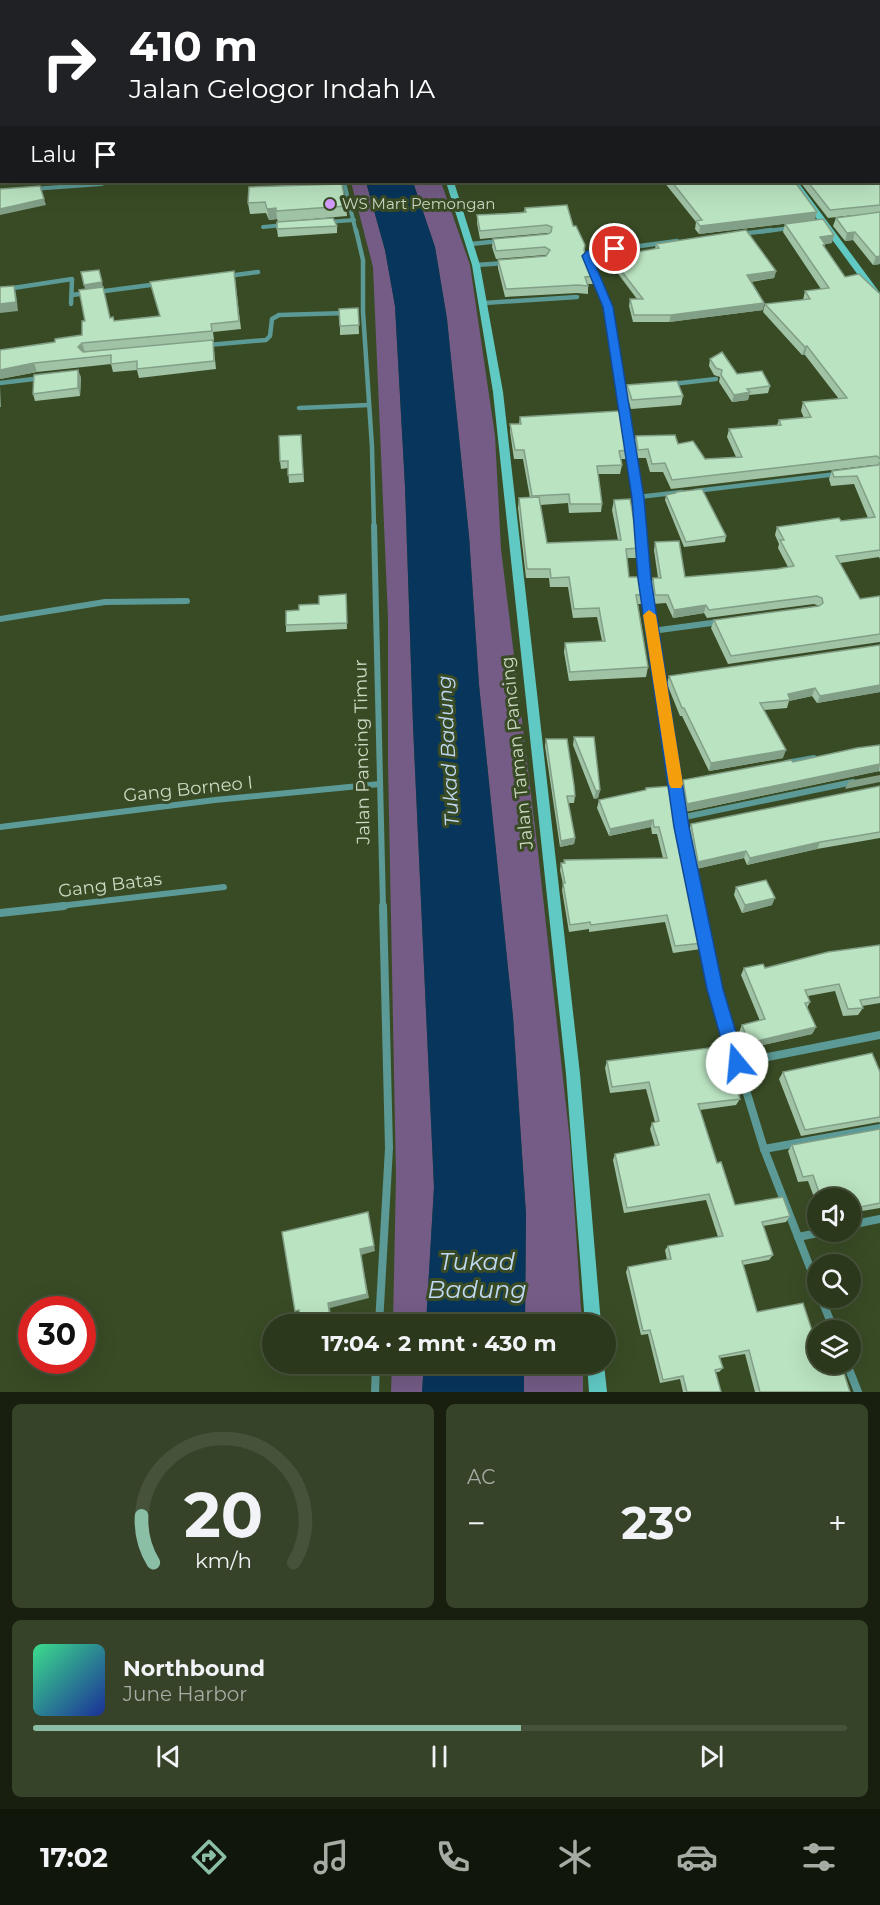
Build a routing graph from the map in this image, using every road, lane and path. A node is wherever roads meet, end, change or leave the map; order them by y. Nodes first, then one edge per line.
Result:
1 (102, 183) dead end
2 (345, 183) edge
3 (450, 183) edge
4 (795, 183) edge
5 (23, 190) edge
6 (354, 220) junction
7 (836, 222) edge
8 (320, 223) edge
9 (825, 224) junction
10 (286, 225) edge
11 (814, 225) edge
12 (802, 226) edge
13 (263, 227) dead end
14 (733, 234) edge
15 (687, 240) edge
16 (503, 241) edge
17 (471, 244) junction
18 (510, 262) edge
19 (476, 265) junction
20 (258, 272) dead end
21 (223, 276) edge
22 (165, 284) edge
23 (0, 290) edge
24 (72, 295) junction
25 (577, 297) dead end
26 (880, 298) edge
27 (484, 303) junction
28 (71, 304) dead end
29 (363, 312) junction
30 (201, 345) edge
31 (52, 376) edge
32 (716, 379) dead end
33 (0, 383) edge
34 (669, 384) edge
35 (633, 387) edge
36 (621, 389) junction
37 (369, 405) junction
38 (299, 408) dead end
39 (839, 473) edge
40 (638, 498) junction
41 (187, 600) dead end
42 (0, 619) edge
43 (727, 621) edge
44 (652, 632) junction
45 (669, 678) edge
46 (658, 680) junction
47 (827, 756) edge
48 (783, 763) edge
49 (686, 780) edge
50 (857, 781) dead end
51 (676, 782) junction
52 (380, 784) junction
53 (680, 818) junction
54 (693, 825) edge
55 (0, 827) edge
56 (682, 827) junction
57 (224, 887) dead end
58 (0, 913) edge
59 (880, 1035) edge
60 (737, 1063) junction
61 (880, 1128) edge
62 (764, 1149) junction
63 (880, 1219) edge
64 (861, 1223) edge
65 (807, 1235) edge
66 (798, 1237) junction
67 (807, 1260) edge
68 (380, 1314) edge
69 (592, 1314) edge
70 (376, 1374) edge
71 (597, 1374) edge
72 (851, 1374) edge
73 (375, 1392) edge
74 (598, 1392) edge
75 (858, 1392) edge

1 - 5 street
2 - 6 street, Jalan Pancing Timur
3 - 17 street, Jalan Taman Pancing
4 - 9 street
6 - 8 street
6 - 29 street, Jalan Pancing Timur
7 - 9 street
9 - 11 street
9 - 26 street
10 - 13 street
12 - 14 street
15 - 36 street
16 - 17 street
17 - 19 street, Jalan Taman Pancing
18 - 19 street
19 - 27 street, Jalan Taman Pancing
20 - 21 street
22 - 24 street
23 - 24 street
24 - 28 street
25 - 27 street
27 - 69 street, Jalan Taman Pancing
29 - 30 street
29 - 37 street, Jalan Pancing Timur
31 - 33 street
32 - 34 street
35 - 36 street
36 - 40 street
37 - 38 street
37 - 52 street, Jalan Pancing Timur
39 - 40 street
40 - 44 street
41 - 42 street
43 - 44 street
44 - 46 street
45 - 46 street
46 - 51 street
47 - 48 street
49 - 51 street
50 - 53 street
51 - 53 street
52 - 55 street, Gang Borneo I
52 - 68 street, Jalan Pancing Timur
53 - 56 street
54 - 56 street
56 - 60 street
57 - 58 street, Gang Batas
59 - 60 street
60 - 62 street
61 - 62 street
62 - 66 street
63 - 64 street
65 - 66 street
66 - 67 street
70 - 73 street
71 - 74 street
72 - 75 street

